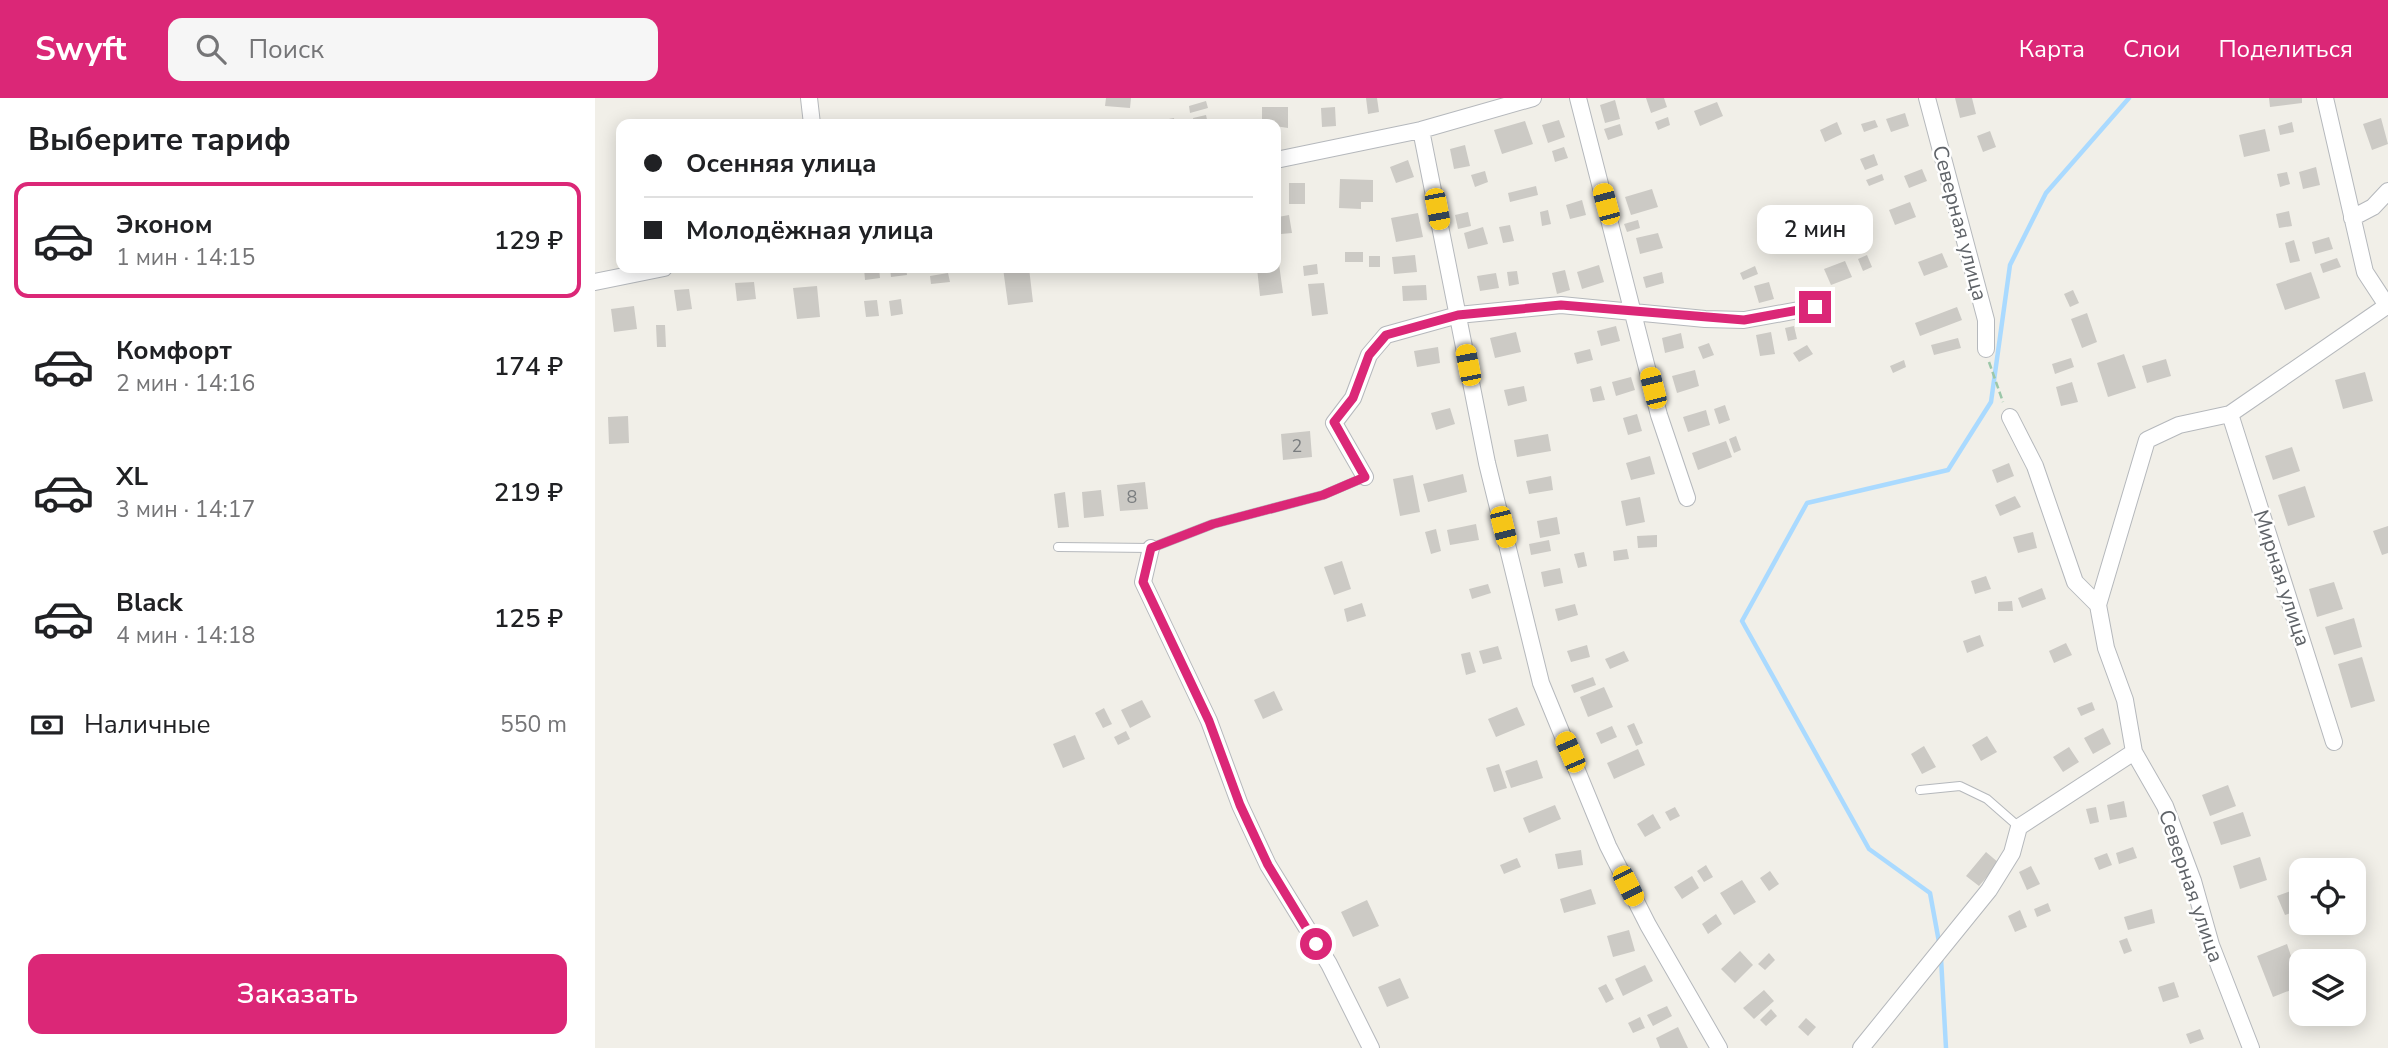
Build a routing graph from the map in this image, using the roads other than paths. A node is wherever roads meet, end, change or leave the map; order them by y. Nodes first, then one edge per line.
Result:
1 (809, 98) edge
2 (1534, 98) edge
3 (1578, 98) edge
4 (1927, 98) edge
5 (2325, 98) edge
6 (811, 119) edge
7 (1421, 130) junction
8 (1281, 159) edge
9 (2388, 191) edge
10 (2352, 218) junction
11 (639, 273) edge
12 (595, 282) edge
13 (2388, 306) edge
14 (1815, 307) dead end
15 (1634, 310) junction
16 (1458, 315) junction
17 (1986, 349) dead end
18 (2230, 414) junction
19 (2010, 417) dead end
20 (1365, 477) joint
21 (1687, 498) dead end
22 (1058, 547) dead end
23 (1151, 548) junction
24 (2098, 605) junction
25 (2334, 741) dead end
26 (2134, 752) junction
27 (1920, 790) dead end
28 (2019, 827) junction
29 (1371, 1048) edge
30 (1719, 1048) edge
31 (1861, 1048) edge
32 (2251, 1048) edge

1 - 6 street
2 - 7 street
3 - 15 street
4 - 17 street, Северная улица
5 - 10 street
7 - 8 street
7 - 16 street
9 - 10 street
10 - 13 street
11 - 12 street
13 - 18 street
14 - 15 street
15 - 16 street
15 - 21 street
16 - 20 street
16 - 30 street
18 - 24 street
18 - 25 street, Мирная улица
19 - 24 street
20 - 23 lane
22 - 23 lane
23 - 29 street
24 - 26 street, Северная улица
26 - 28 street
26 - 32 street, Северная улица
27 - 28 lane
28 - 31 street

